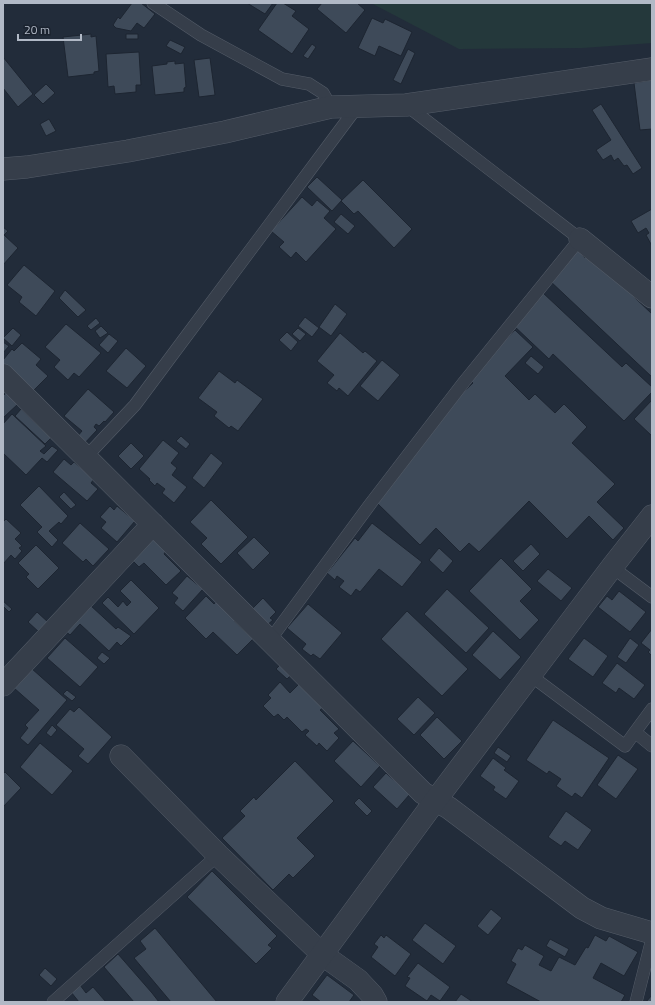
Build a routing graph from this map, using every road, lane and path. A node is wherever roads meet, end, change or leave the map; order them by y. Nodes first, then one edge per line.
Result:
1 (153, 3) edge
2 (652, 69) edge
3 (406, 105) junction
4 (331, 107) junction
5 (357, 107) junction
6 (3, 169) edge
7 (580, 239) junction
8 (652, 297) edge
9 (3, 375) edge
10 (86, 457) junction
11 (652, 516) edge
12 (153, 524) junction
13 (612, 567) junction
14 (652, 597) edge
15 (270, 640) junction
16 (530, 675) junction
17 (3, 685) edge
18 (652, 709) edge
19 (635, 732) junction
20 (652, 746) edge
21 (121, 756) dead end
22 (435, 801) junction
23 (218, 855) junction
24 (652, 933) edge
25 (652, 938) edge
26 (323, 955) junction
27 (54, 1002) edge
28 (287, 1002) edge
29 (376, 1002) edge
30 (636, 1002) edge

1 - 4 lane
2 - 3 street
3 - 5 street
3 - 7 lane
4 - 5 street
4 - 6 street
5 - 10 lane
7 - 8 street
7 - 15 lane
9 - 10 street
10 - 12 street
11 - 13 street
12 - 15 street
12 - 17 street
13 - 14 lane
13 - 16 street
15 - 22 street
16 - 19 lane
16 - 22 street
18 - 19 lane
19 - 20 lane
21 - 23 street
22 - 24 street
22 - 26 street
23 - 26 street
23 - 27 lane
25 - 30 lane
26 - 28 street
26 - 29 street

